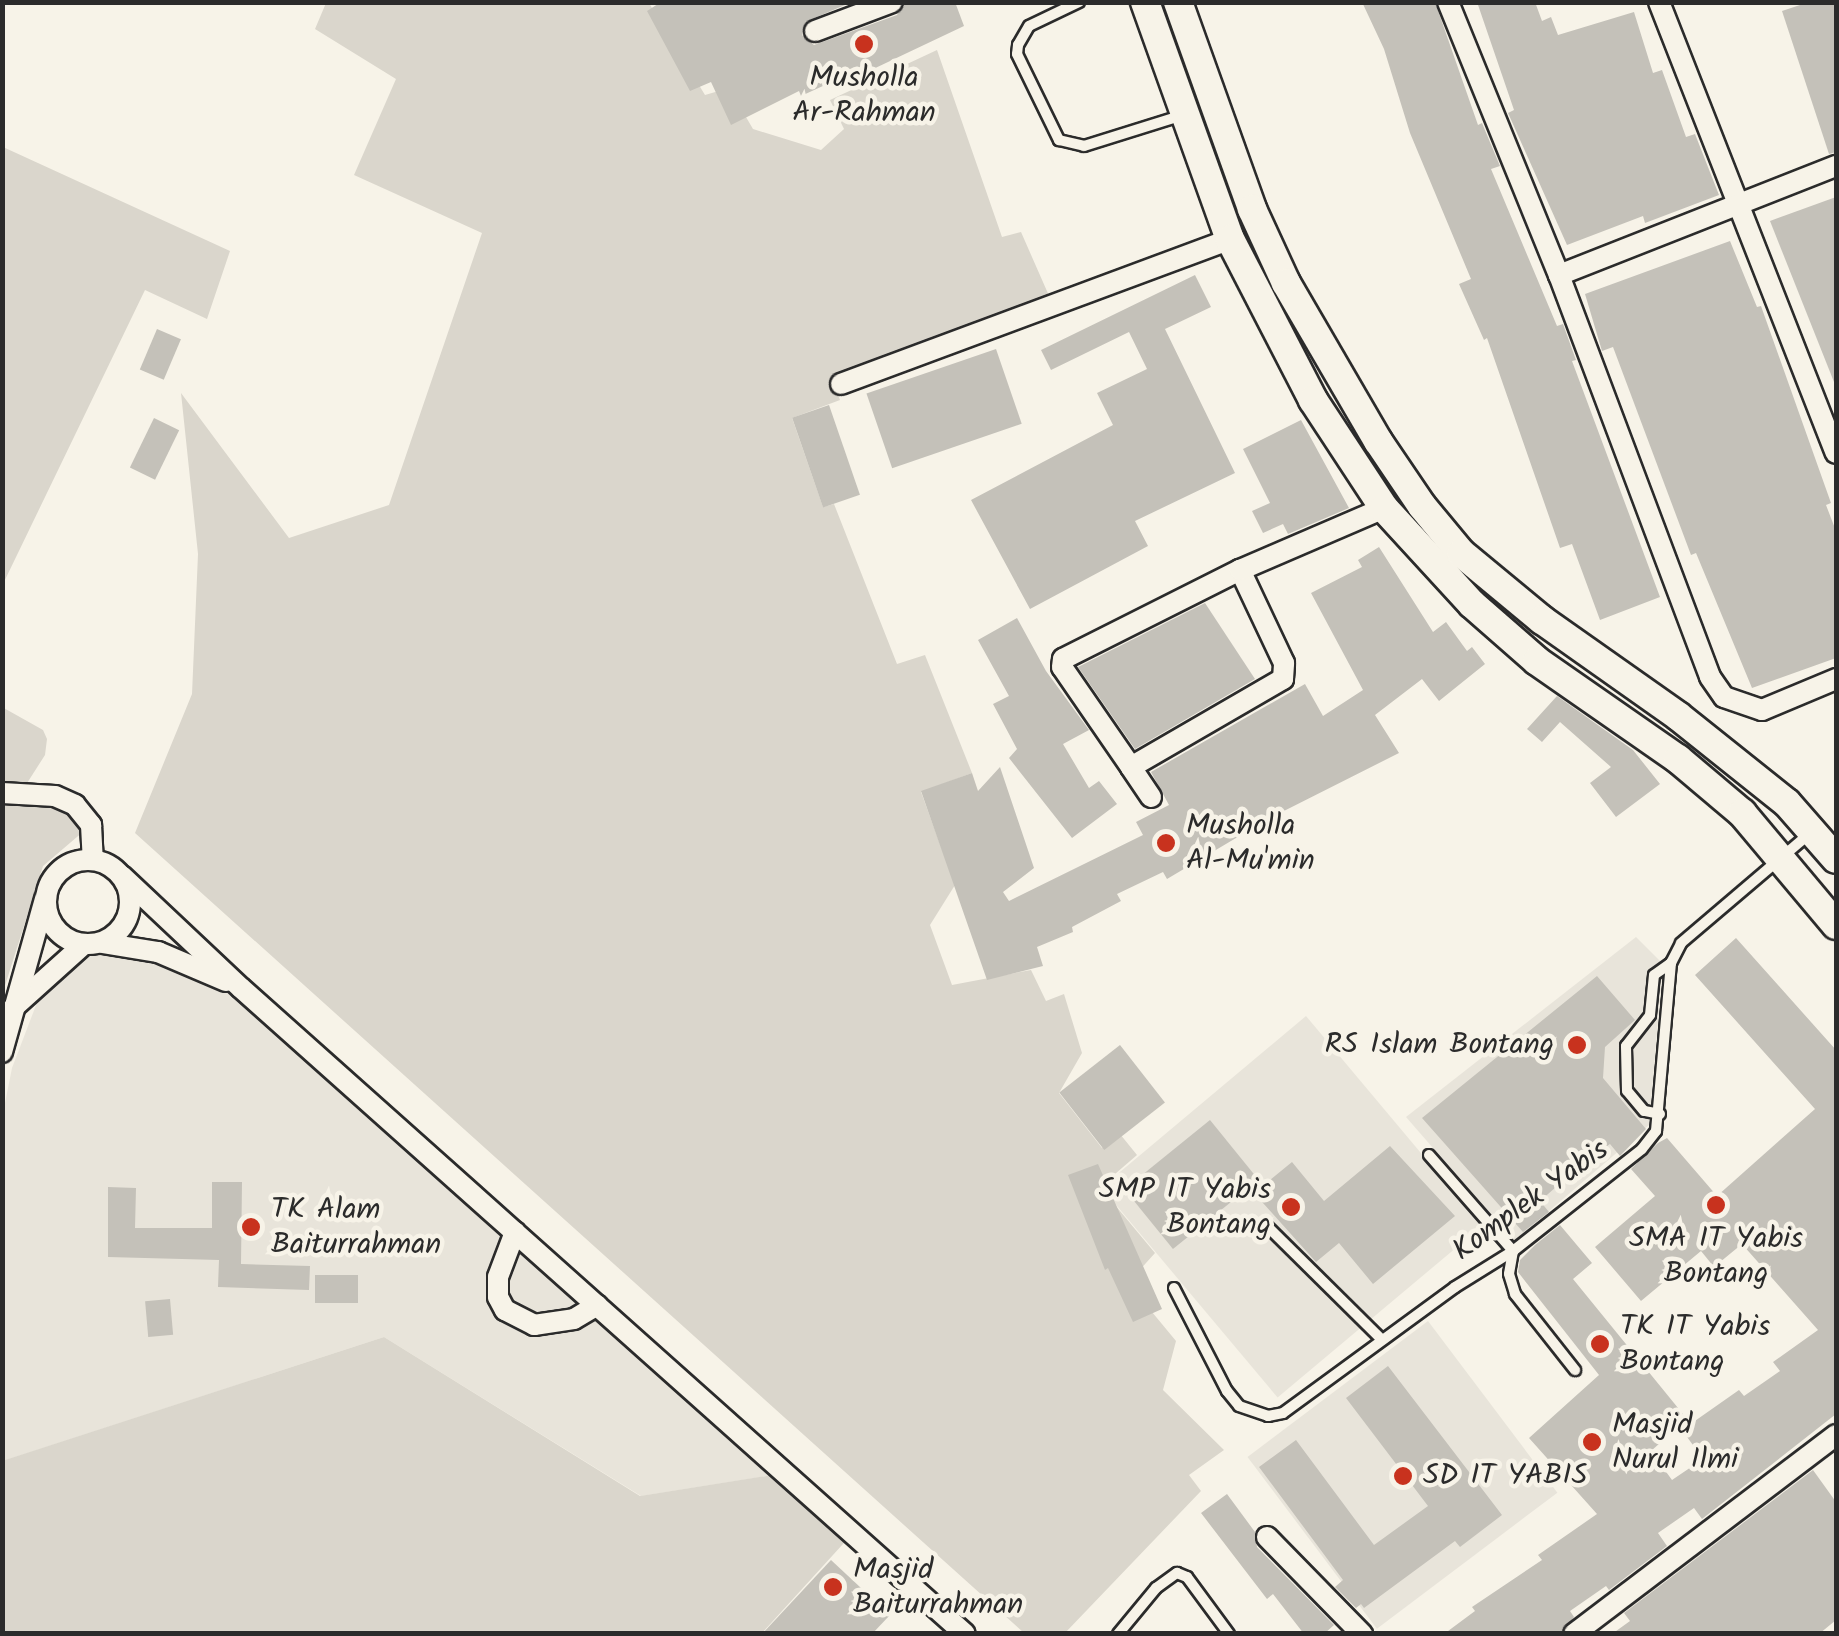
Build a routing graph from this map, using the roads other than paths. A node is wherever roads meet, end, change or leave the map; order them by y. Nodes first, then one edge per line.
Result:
1 (892, 2) edge
2 (1079, 2) edge
3 (1144, 2) edge
4 (1178, 2) edge
5 (1448, 2) edge
6 (1659, 2) edge
7 (815, 31) dead end
8 (1184, 115) junction
9 (1836, 166) edge
10 (1739, 204) junction
11 (1230, 240) junction
12 (1559, 275) junction
13 (1318, 337) junction
14 (1286, 350) junction
15 (841, 384) dead end
16 (1344, 385) junction
17 (1313, 400) junction
18 (1836, 453) edge
19 (1384, 508) junction
20 (1240, 570) junction
21 (1836, 679) edge
22 (1130, 767) junction
23 (2, 794) edge
24 (1151, 797) dead end
25 (1812, 831) junction
26 (1781, 857) junction
27 (1836, 859) edge
28 (93, 860) junction
29 (122, 876) junction
30 (46, 896) junction
31 (1836, 924) edge
32 (91, 944) junction
33 (1671, 963) junction
34 (241, 988) junction
35 (14, 1007) junction
36 (4, 1038) edge
37 (1660, 1114) junction
38 (1429, 1156) dead end
39 (1267, 1226) dead end
40 (515, 1232) junction
41 (1513, 1251) junction
42 (1174, 1288) dead end
43 (597, 1306) junction
44 (1381, 1339) junction
45 (1575, 1370) dead end
46 (1836, 1435) edge
47 (1267, 1537) dead end
48 (1222, 1631) edge
49 (964, 1634) edge
50 (1118, 1634) edge
51 (1362, 1634) edge
52 (1574, 1634) edge

1 - 7 street
2 - 8 lane
3 - 8 main road
4 - 13 main road
5 - 12 street
6 - 10 street
8 - 11 main road
9 - 10 street
10 - 12 street
10 - 18 street
11 - 14 main road
11 - 15 street
12 - 21 street
13 - 14 main road
13 - 16 main road
14 - 17 main road
16 - 17 main road
16 - 25 main road
17 - 19 main road
19 - 20 street
19 - 26 main road
20 - 22 street
20 - 22 street
22 - 24 street
23 - 28 street
25 - 26 lane
25 - 27 main road
26 - 31 main road
26 - 33 lane
28 - 29 street
28 - 30 street
29 - 32 street
29 - 34 street
30 - 32 street
30 - 35 street
32 - 34 street
32 - 35 street
33 - 37 lane, Komplek Yabis
33 - 37 lane
34 - 40 street
35 - 36 street
37 - 41 lane, Komplek Yabis
38 - 41 lane
39 - 44 lane
40 - 43 street
40 - 43 street
41 - 44 lane, Komplek Yabis
41 - 45 lane
42 - 44 lane, Komplek Yabis
43 - 49 street
46 - 52 street
47 - 51 street
48 - 50 lane

